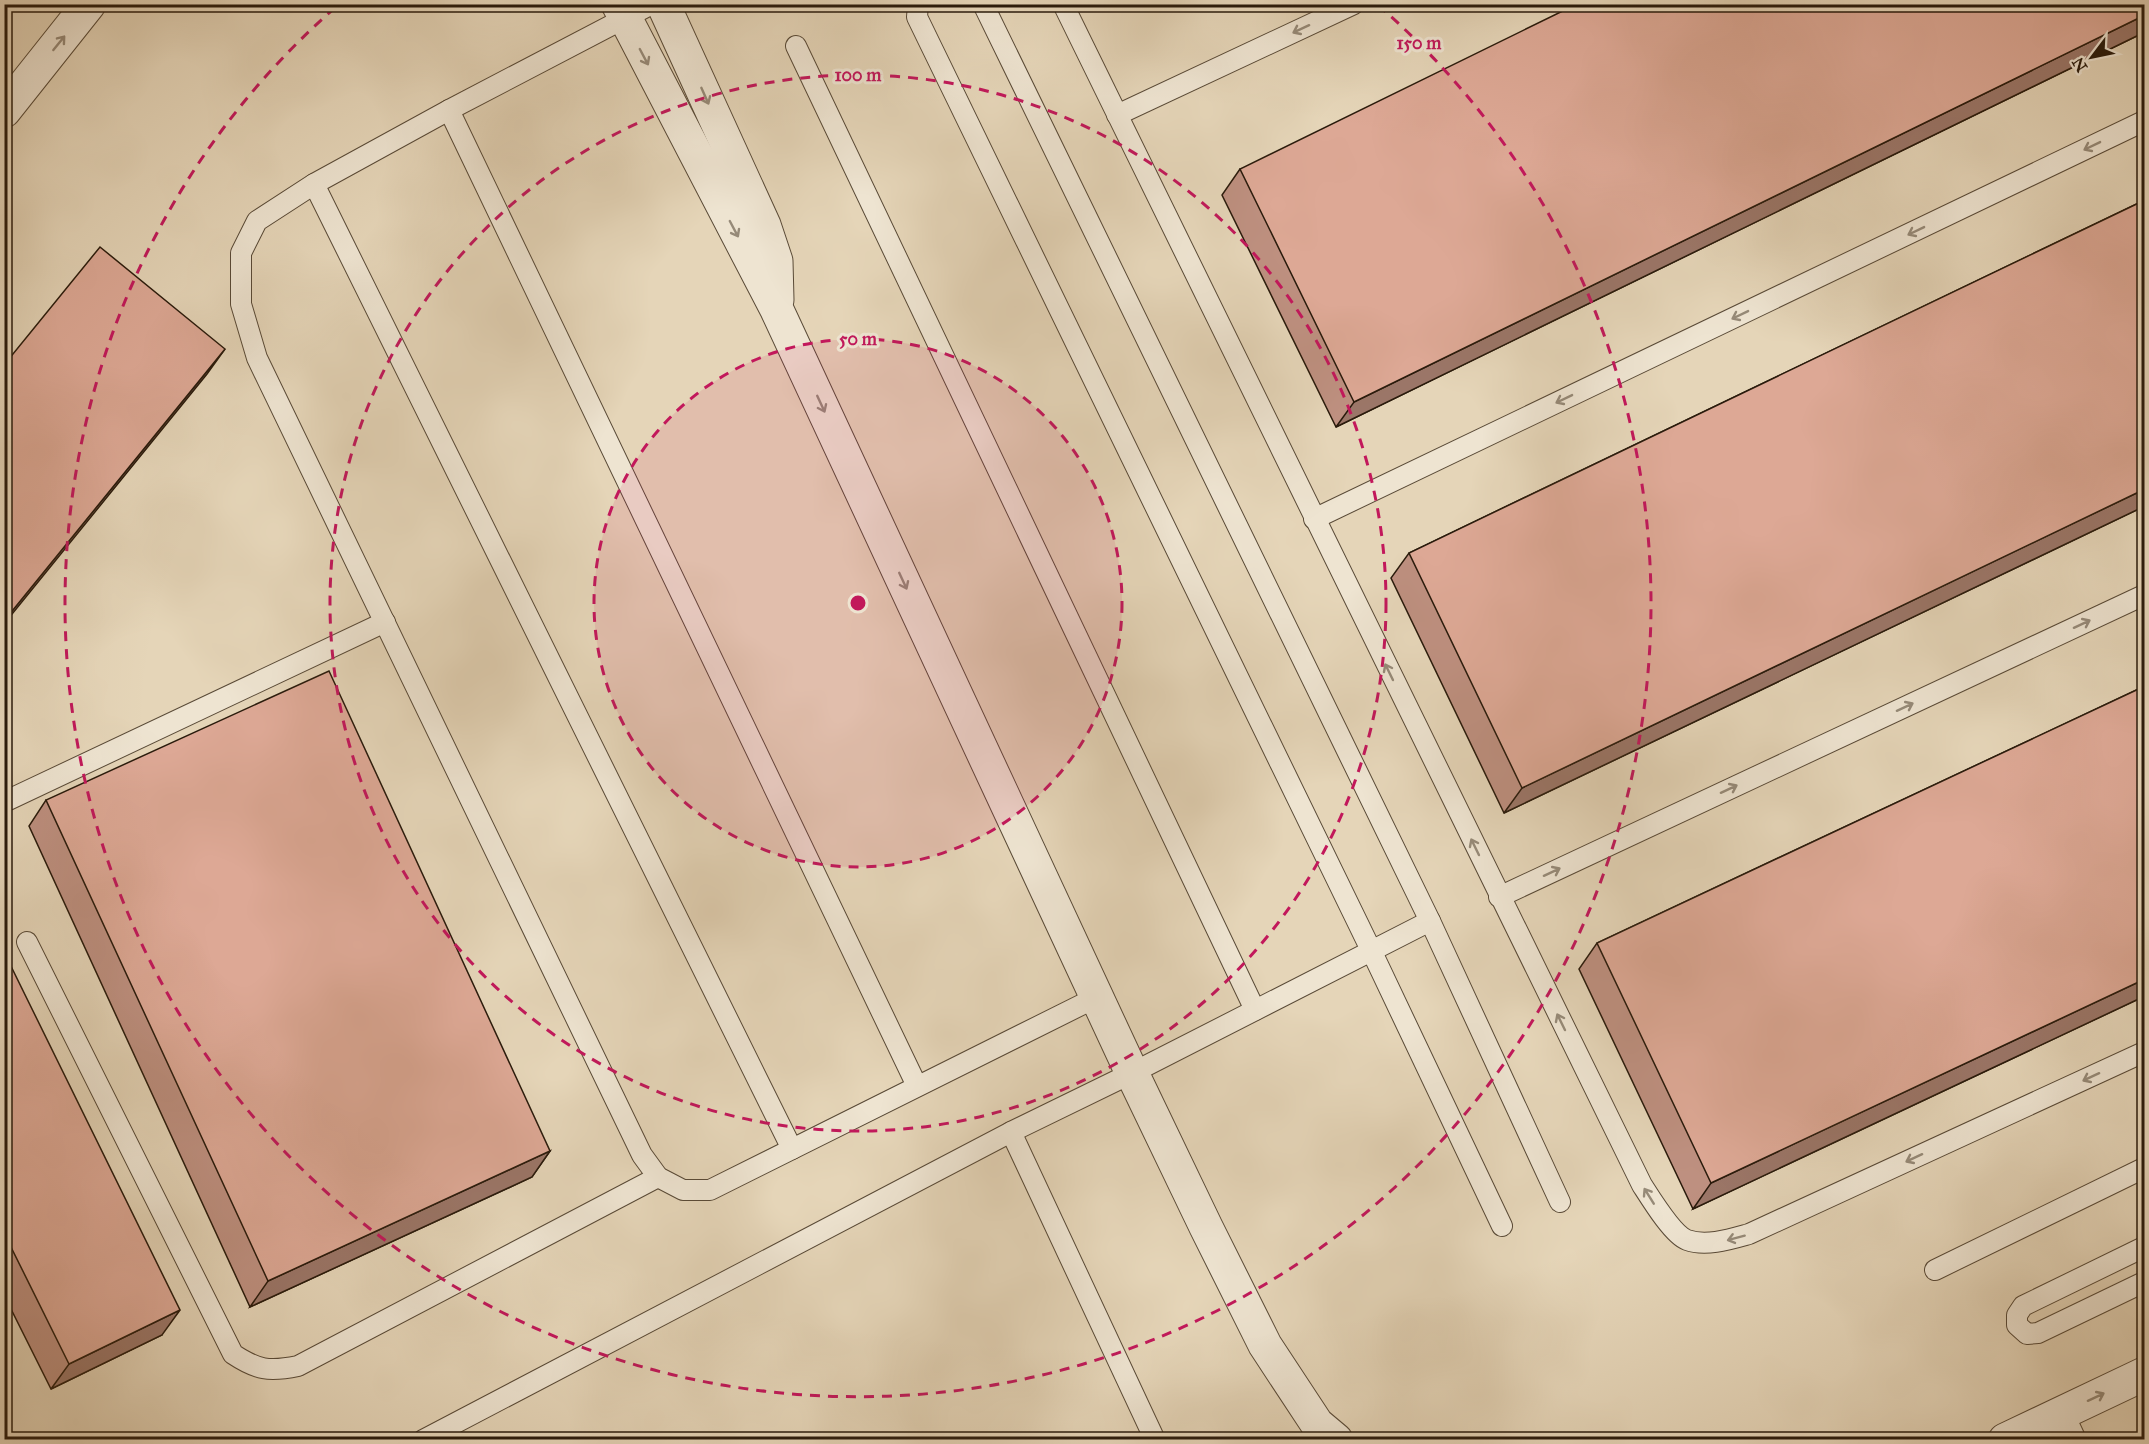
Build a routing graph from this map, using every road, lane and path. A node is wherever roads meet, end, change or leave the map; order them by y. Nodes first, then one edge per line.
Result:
1 (90, 4) edge
2 (663, 4) edge
3 (918, 4) edge
4 (983, 4) edge
5 (1063, 4) edge
6 (1354, 4) edge
7 (632, 10) edge
8 (796, 46) dead end
9 (449, 110) junction
10 (4, 111) edge
11 (1117, 115) junction
12 (2145, 121) edge
13 (314, 184) junction
14 (777, 310) junction
15 (1314, 519) junction
16 (2145, 595) edge
17 (385, 622) junction
18 (4, 802) edge
19 (1499, 897) junction
20 (1430, 921) junction
21 (27, 942) dead end
22 (1371, 950) junction
23 (1097, 997) junction
24 (1255, 1010) junction
25 (2145, 1052) edge
26 (1132, 1073) junction
27 (917, 1086) junction
28 (1011, 1132) junction
29 (792, 1149) junction
30 (2145, 1168) edge
31 (658, 1176) junction
32 (1560, 1202) dead end
33 (1502, 1226) dead end
34 (2145, 1248) edge
35 (1935, 1270) dead end
36 (2145, 1282) edge
37 (2145, 1374) edge
38 (2069, 1426) edge
39 (1319, 1434) edge
40 (423, 1440) edge
41 (1155, 1440) edge
42 (2005, 1440) edge

10 -> 1 street
2 -> 14 street
3 - 22 lane
4 - 20 lane
5 - 11 lane
6 -> 11 lane
7 - 9 lane
7 -> 14 street
8 - 24 lane
9 - 13 lane
9 - 27 lane
11 - 15 lane
12 -> 15 lane
13 - 17 lane
13 - 29 lane
14 -> 23 street
19 -> 15 lane
19 -> 16 lane
17 - 18 lane
17 - 31 lane
25 -> 19 lane
20 - 22 lane
20 - 32 lane
21 - 31 lane
22 - 24 lane
22 - 33 lane
23 - 26 street
23 - 27 lane
24 - 26 lane
26 - 28 lane
26 - 39 street
27 - 29 lane
28 - 40 lane
28 - 41 lane
29 - 31 lane
30 - 35 lane
34 - 36 lane
38 -> 37 street
38 - 42 street

